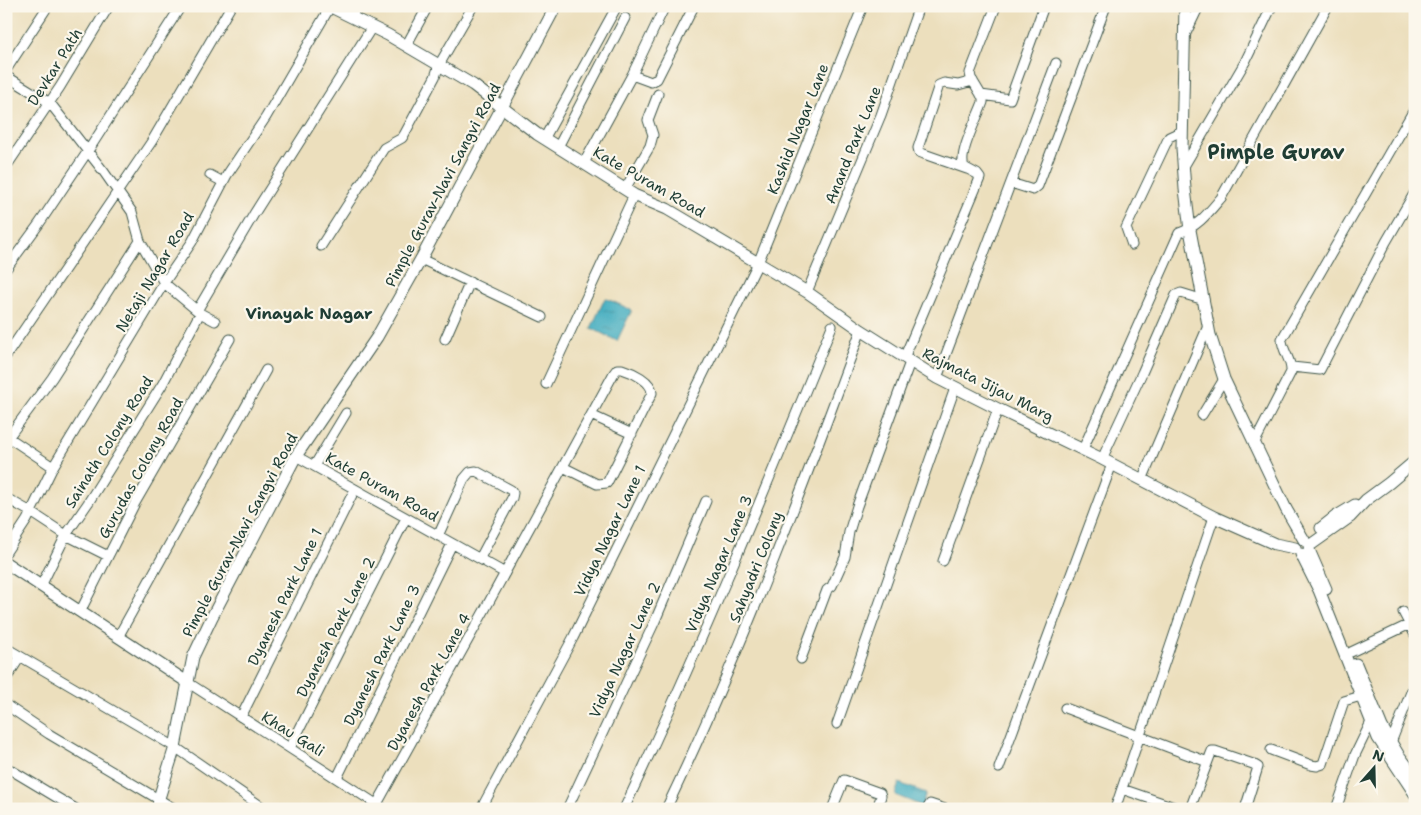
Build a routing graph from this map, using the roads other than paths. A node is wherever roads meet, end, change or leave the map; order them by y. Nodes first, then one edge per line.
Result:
1 (48, 6) edge
2 (109, 6) edge
3 (181, 6) edge
4 (231, 6) edge
5 (357, 6) edge
6 (428, 6) edge
7 (473, 6) edge
8 (556, 6) edge
9 (617, 6) edge
10 (665, 6) edge
11 (694, 6) edge
12 (863, 6) edge
13 (919, 6) edge
14 (996, 6) edge
15 (1044, 6) edge
16 (1106, 6) edge
17 (1185, 6) edge
18 (1199, 6) edge
19 (1272, 6) edge
20 (1328, 6) edge
21 (329, 7) edge
22 (350, 17) junction
23 (625, 18) dead end
24 (372, 27) junction
25 (1185, 35) junction
26 (406, 46) junction
27 (1056, 63) dead end
28 (439, 65) junction
29 (6, 70) edge
30 (632, 75) junction
31 (6, 76) edge
32 (973, 82) junction
33 (658, 94) dead end
34 (981, 95) junction
35 (50, 102) junction
36 (502, 108) junction
37 (1415, 108) edge
38 (1182, 131) junction
39 (544, 139) junction
40 (558, 147) junction
41 (88, 152) junction
42 (584, 164) junction
43 (6, 167) edge
44 (1183, 168) junction
45 (967, 169) junction
46 (210, 175) dead end
47 (223, 182) junction
48 (1011, 183) junction
49 (630, 192) junction
50 (1415, 192) edge
51 (118, 193) junction
52 (1190, 230) junction
53 (140, 241) junction
54 (321, 246) dead end
55 (1132, 246) dead end
56 (421, 259) junction
57 (758, 263) junction
58 (6, 270) edge
59 (470, 282) junction
60 (164, 283) junction
61 (808, 292) junction
62 (1204, 300) junction
63 (199, 311) junction
64 (542, 317) dead end
65 (214, 321) dead end
66 (832, 326) dead end
67 (1208, 326) junction
68 (861, 330) junction
69 (230, 339) dead end
70 (444, 339) dead end
71 (6, 356) edge
72 (907, 360) junction
73 (1292, 366) junction
74 (266, 370) dead end
75 (937, 378) junction
76 (1224, 380) junction
77 (546, 384) dead end
78 (955, 388) junction
79 (998, 410) junction
80 (346, 413) dead end
81 (591, 415) junction
82 (1202, 415) dead end
83 (6, 424) edge
84 (15, 430) junction
85 (632, 434) junction
86 (1254, 444) junction
87 (1084, 449) junction
88 (296, 456) junction
89 (1107, 461) junction
90 (1415, 461) edge
91 (314, 466) junction
92 (53, 467) junction
93 (563, 467) junction
94 (1142, 480) junction
95 (355, 489) junction
96 (6, 498) edge
97 (706, 502) dead end
98 (31, 512) junction
99 (1214, 517) junction
100 (406, 518) junction
101 (66, 535) junction
102 (438, 536) junction
103 (452, 544) junction
104 (1303, 546) junction
105 (6, 552) edge
106 (108, 556) junction
107 (480, 558) junction
108 (943, 560) dead end
109 (6, 563) edge
110 (505, 573) junction
111 (41, 586) junction
112 (80, 612) junction
113 (1403, 612) dead end
114 (1408, 625) junction
115 (1415, 635) edge
116 (118, 637) junction
117 (6, 648) edge
118 (1351, 652) junction
119 (20, 657) junction
120 (801, 659) dead end
121 (6, 679) edge
122 (187, 682) junction
123 (1415, 682) edge
124 (1412, 695) edge
125 (1361, 696) junction
126 (6, 705) edge
127 (1065, 708) dead end
128 (241, 717) junction
129 (1372, 722) junction
130 (837, 724) dead end
131 (1139, 737) junction
132 (174, 747) junction
133 (1389, 747) junction
134 (290, 748) junction
135 (1271, 750) dead end
136 (1205, 761) dead end
137 (6, 767) edge
138 (999, 768) dead end
139 (336, 778) junction
140 (1415, 778) edge
141 (1122, 789) junction
142 (1415, 794) edge
143 (159, 804) edge
144 (381, 806) edge
145 (76, 809) edge
146 (175, 809) edge
147 (265, 809) edge
148 (481, 809) edge
149 (567, 809) edge
150 (624, 809) edge
151 (666, 809) edge
152 (832, 809) edge
153 (877, 809) edge
154 (926, 809) edge
155 (945, 809) edge
156 (1115, 809) edge
157 (1180, 809) edge
158 (1190, 809) edge
159 (1244, 809) edge
160 (1336, 809) edge

1 - 29 street
2 - 35 street, Devkar Path
3 - 41 street
4 - 51 street
5 - 22 street
6 - 26 street
7 - 28 street
8 - 36 street, Pimple Gurav-Navi Sangvi Road
9 - 39 street
10 - 30 street
11 - 30 street
12 - 57 street, Kashid Nagar Lane
13 - 61 street, Anand Park Lane
14 - 32 street
15 - 34 street
16 - 48 street
17 - 25 street
18 - 25 street
19 - 44 street
20 - 52 street
21 - 22 street
21 - 47 street, Netaji Nagar Road
22 - 24 street
23 - 40 street
24 - 26 street
24 - 63 street, Sainath Colony Road
25 - 38 street
26 - 28 street
27 - 48 street
28 - 36 street
28 - 54 street
30 - 42 street
31 - 35 street
32 - 34 street
32 - 45 street
33 - 49 street
34 - 45 street
35 - 41 street
35 - 43 street, Devkar Path
36 - 39 street, Kate Puram Road
36 - 56 street, Pimple Gurav-Navi Sangvi Road
37 - 73 street
38 - 44 street
38 - 55 street
39 - 40 street, Kate Puram Road
40 - 42 street, Kate Puram Road
41 - 51 street
41 - 58 street
42 - 49 street, Kate Puram Road
44 - 52 street
45 - 72 street
46 - 47 street
47 - 60 street, Netaji Nagar Road
48 - 75 street
49 - 57 street, Kate Puram Road
49 - 77 street
50 - 73 street
51 - 53 street
51 - 71 street
52 - 62 street
52 - 87 street
53 - 60 street
53 - 84 street
56 - 59 street
56 - 88 street, Pimple Gurav-Navi Sangvi Road
57 - 61 street, Rajmata Jijau Marg
57 - 148 street, Vidya Nagar Lane 1
59 - 64 street
59 - 70 street
60 - 63 street
60 - 92 street, Netaji Nagar Road
61 - 68 street, Rajmata Jijau Marg
62 - 67 street
62 - 89 street
63 - 65 street
63 - 101 street, Sainath Colony Road
66 - 150 street, Vidya Nagar Lane 3
67 - 76 street
67 - 94 street
68 - 72 street, Rajmata Jijau Marg
68 - 151 street, Sahyadri Colony
69 - 106 street, Gurudas Colony Road
72 - 75 street, Rajmata Jijau Marg
72 - 120 street
73 - 86 street
74 - 116 street
75 - 78 street, Rajmata Jijau Marg
76 - 82 street
76 - 86 street
78 - 79 street, Rajmata Jijau Marg
78 - 130 street
79 - 87 street, Rajmata Jijau Marg
79 - 108 street
80 - 91 street
81 - 85 street
81 - 85 street, Dyanesh Park Lane 4
81 - 93 street, Dyanesh Park Lane 4
83 - 84 street
84 - 92 street
85 - 93 street
86 - 104 street
87 - 89 street, Rajmata Jijau Marg
88 - 91 street, Kate Puram Road
88 - 122 street, Pimple Gurav-Navi Sangvi Road
89 - 94 street, Rajmata Jijau Marg
89 - 138 street
90 - 104 street
91 - 95 street, Kate Puram Road
92 - 98 street, Netaji Nagar Road
93 - 110 street, Dyanesh Park Lane 4
94 - 99 street, Rajmata Jijau Marg
95 - 100 street, Kate Puram Road
95 - 128 street, Dyanesh Park Lane 1
96 - 98 street
97 - 149 street, Vidya Nagar Lane 2
98 - 101 street
98 - 105 street, Netaji Nagar Road
99 - 104 street, Rajmata Jijau Marg
99 - 131 street
100 - 102 street, Kate Puram Road
100 - 134 street, Dyanesh Park Lane 2
101 - 106 street
101 - 111 street, Sainath Colony Road
102 - 103 street, Kate Puram Road
102 - 107 street
103 - 107 street, Kate Puram Road
103 - 139 street, Dyanesh Park Lane 3
104 - 118 street
104 - 125 street
106 - 112 street, Gurudas Colony Road
107 - 110 street, Kate Puram Road
109 - 111 street
110 - 144 street, Dyanesh Park Lane 4
111 - 112 street
112 - 116 street
113 - 114 street
114 - 115 street
114 - 118 street
116 - 122 street
117 - 119 street
118 - 133 street
119 - 121 street
119 - 132 street
122 - 128 street, Khau Gali
122 - 132 street, Pimple Gurav-Navi Sangvi Road
123 - 124 street
124 - 133 street
125 - 129 street
125 - 135 street
126 - 143 street
127 - 131 street
128 - 134 street, Khau Gali
129 - 133 street
129 - 160 street
131 - 136 street
131 - 141 street
132 - 143 street, Pimple Gurav-Navi Sangvi Road
132 - 147 street
133 - 140 street
133 - 142 street
134 - 139 street, Khau Gali
137 - 145 street
139 - 144 street, Khau Gali
141 - 156 street
141 - 157 street
143 - 146 street
152 - 153 street
154 - 155 street
158 - 159 street

